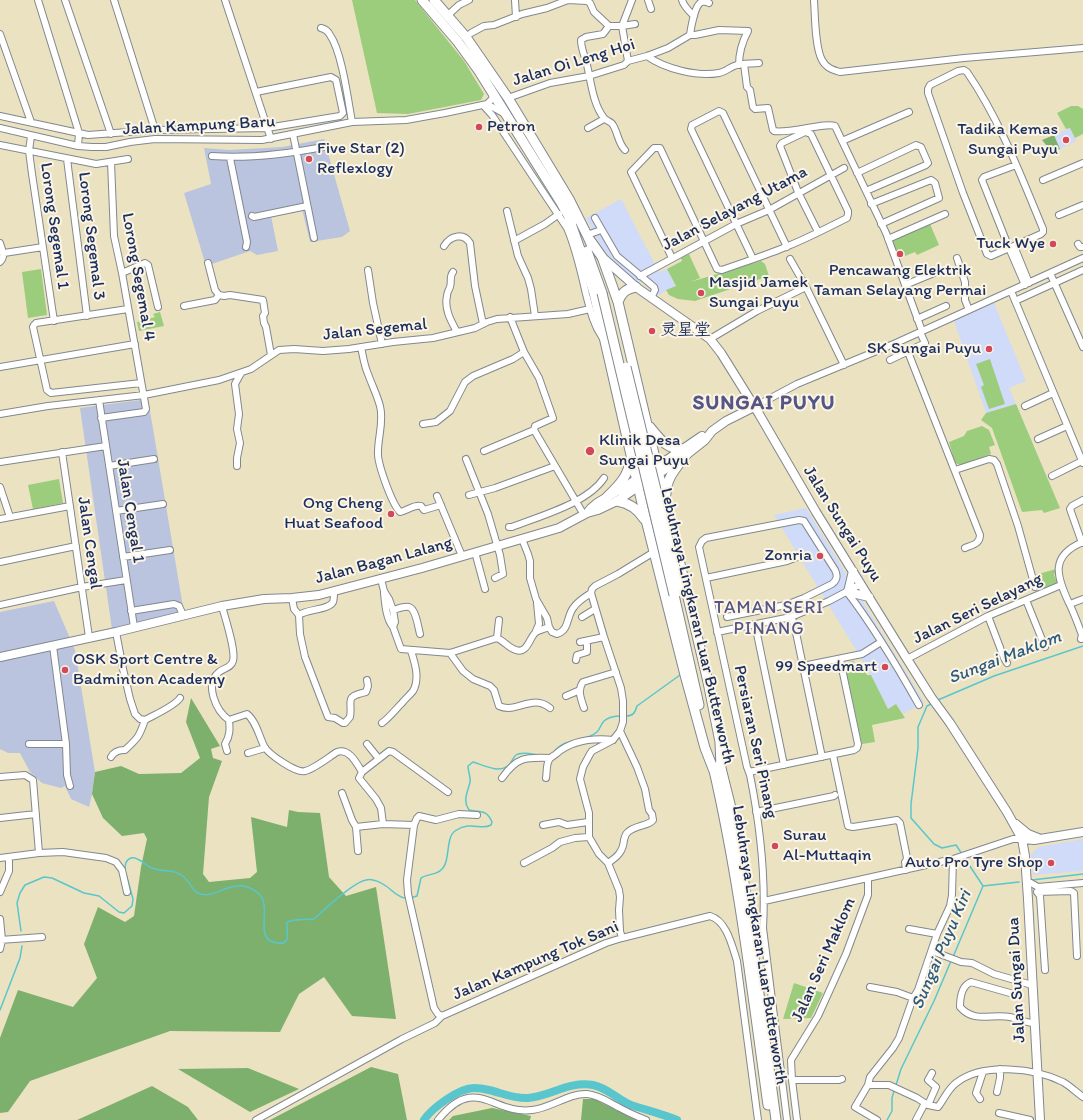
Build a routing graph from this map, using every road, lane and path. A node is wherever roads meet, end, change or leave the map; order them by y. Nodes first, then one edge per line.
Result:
1 (38, 0) edge
2 (65, 0) edge
3 (114, 0) edge
4 (225, 0) edge
5 (422, 0) edge
6 (434, 0) edge
7 (469, 0) edge
8 (515, 0) edge
9 (565, 0) edge
10 (632, 0) edge
11 (648, 0) edge
12 (682, 0) edge
13 (814, 0) edge
14 (458, 3) edge
15 (551, 3) edge
16 (709, 3) dead end
17 (651, 9) dead end
18 (448, 15) junction
19 (516, 16) junction
20 (694, 16) junction
21 (635, 24) dead end
22 (609, 26) junction
23 (622, 26) junction
24 (321, 28) dead end
25 (0, 34) edge
26 (690, 35) junction
27 (466, 37) junction
28 (1083, 48) edge
29 (647, 56) junction
30 (628, 61) junction
31 (759, 63) dead end
32 (742, 65) junction
33 (589, 76) junction
34 (256, 92) junction
35 (493, 94) junction
36 (508, 98) junction
37 (485, 104) junction
38 (350, 111) junction
39 (909, 112) dead end
40 (342, 114) junction
41 (506, 115) junction
42 (0, 116) edge
43 (604, 119) junction
44 (31, 122) junction
45 (352, 122) junction
46 (0, 128) edge
47 (267, 128) junction
48 (588, 128) dead end
49 (155, 130) junction
50 (79, 133) junction
51 (111, 134) junction
52 (293, 134) junction
53 (31, 136) junction
54 (270, 139) junction
55 (842, 141) junction
56 (0, 145) edge
57 (78, 146) junction
58 (324, 147) dead end
59 (625, 150) dead end
60 (29, 151) junction
61 (297, 152) junction
62 (212, 156) dead end
63 (230, 158) junction
64 (67, 159) junction
65 (128, 159) dead end
66 (111, 162) junction
67 (1083, 163) edge
68 (1016, 165) junction
69 (844, 168) dead end
70 (857, 173) junction
71 (830, 175) junction
72 (1043, 180) dead end
73 (866, 191) junction
74 (798, 192) junction
75 (871, 204) junction
76 (1083, 205) edge
77 (307, 206) junction
78 (768, 210) junction
79 (507, 211) dead end
80 (559, 214) junction
81 (945, 214) dead end
82 (1059, 215) dead end
83 (252, 216) dead end
84 (569, 218) junction
85 (595, 218) dead end
86 (736, 224) junction
87 (881, 224) junction
88 (601, 230) junction
89 (818, 232) junction
90 (588, 237) junction
91 (314, 238) dead end
92 (888, 239) junction
93 (514, 241) junction
94 (704, 241) junction
95 (0, 243) edge
96 (444, 246) dead end
97 (43, 247) junction
98 (246, 247) dead end
99 (787, 247) junction
100 (1011, 247) junction
101 (2, 257) edge
102 (602, 257) junction
103 (672, 258) junction
104 (957, 258) dead end
105 (1083, 258) edge
106 (753, 259) junction
107 (790, 259) dead end
108 (208, 263) dead end
109 (368, 270) dead end
110 (1083, 270) edge
111 (453, 272) dead end
112 (122, 273) junction
113 (934, 273) dead end
114 (1050, 273) junction
115 (640, 276) junction
116 (1055, 283) junction
117 (1027, 284) junction
118 (905, 285) junction
119 (806, 287) junction
120 (636, 288) junction
121 (1011, 291) junction
122 (604, 293) junction
123 (219, 295) junction
124 (651, 298) junction
125 (1015, 301) junction
126 (618, 302) junction
127 (184, 306) dead end
128 (946, 306) dead end
129 (128, 308) junction
130 (158, 308) dead end
131 (590, 309) junction
132 (969, 310) junction
133 (87, 316) junction
134 (535, 316) junction
135 (510, 317) junction
136 (916, 319) junction
137 (54, 321) junction
138 (483, 324) junction
139 (921, 331) junction
140 (457, 332) junction
141 (710, 339) junction
142 (605, 340) junction
143 (135, 344) junction
144 (382, 344) junction
145 (361, 347) junction
146 (1083, 347) edge
147 (524, 352) junction
148 (908, 352) junction
149 (271, 355) junction
150 (40, 359) junction
151 (890, 360) dead end
152 (844, 365) junction
153 (0, 367) edge
154 (241, 373) junction
155 (227, 378) junction
156 (142, 383) junction
157 (235, 384) junction
158 (1053, 393) junction
159 (144, 395) junction
160 (747, 395) junction
161 (99, 400) junction
162 (754, 406) junction
163 (1025, 406) dead end
164 (0, 414) edge
165 (759, 414) junction
166 (737, 415) junction
167 (102, 418) junction
168 (423, 424) dead end
169 (648, 424) junction
170 (1067, 426) junction
171 (534, 430) junction
172 (1038, 439) dead end
173 (651, 440) junction
174 (106, 446) junction
175 (484, 451) dead end
176 (630, 451) junction
177 (62, 452) junction
178 (685, 452) junction
179 (154, 459) dead end
180 (466, 459) dead end
181 (0, 462) edge
182 (1083, 462) edge
183 (109, 466) junction
184 (237, 466) dead end
185 (555, 466) junction
186 (658, 470) junction
187 (955, 470) junction
188 (1052, 476) dead end
189 (604, 478) dead end
190 (637, 484) junction
191 (0, 487) edge
192 (480, 492) junction
193 (469, 495) dead end
194 (437, 496) dead end
195 (607, 497) junction
196 (617, 500) junction
197 (1083, 500) edge
198 (576, 502) junction
199 (163, 504) dead end
200 (441, 505) junction
201 (70, 506) junction
202 (667, 506) junction
203 (116, 511) junction
204 (644, 512) junction
205 (585, 514) junction
206 (10, 517) junction
207 (0, 519) edge
208 (648, 526) junction
209 (509, 527) dead end
210 (522, 539) junction
211 (1082, 542) edge
212 (76, 546) junction
213 (498, 546) junction
214 (966, 548) dead end
215 (170, 550) dead end
216 (475, 552) junction
217 (654, 552) junction
218 (462, 556) junction
219 (800, 556) dead end
220 (123, 557) junction
221 (0, 562) edge
222 (853, 571) junction
223 (495, 578) dead end
224 (706, 578) junction
225 (381, 579) junction
226 (126, 580) junction
227 (861, 584) junction
228 (1061, 585) junction
229 (82, 587) junction
230 (1035, 587) dead end
231 (485, 589) dead end
232 (384, 591) junction
233 (334, 592) junction
234 (847, 592) junction
235 (591, 593) junction
236 (869, 597) junction
237 (292, 598) junction
238 (536, 599) junction
239 (1083, 599) edge
240 (1026, 600) junction
241 (1070, 604) junction
242 (0, 605) edge
243 (222, 606) junction
244 (771, 608) junction
245 (595, 609) junction
246 (393, 610) junction
247 (131, 611) junction
248 (183, 615) junction
249 (299, 615) junction
250 (988, 616) junction
251 (582, 617) dead end
252 (727, 617) dead end
253 (791, 617) junction
254 (499, 620) dead end
255 (773, 620) junction
256 (755, 624) junction
257 (134, 627) junction
258 (393, 627) junction
259 (549, 627) junction
260 (536, 631) junction
261 (116, 632) junction
262 (717, 632) junction
263 (420, 634) dead end
264 (89, 637) junction
265 (604, 637) junction
266 (497, 638) junction
267 (1081, 639) dead end
268 (580, 642) dead end
269 (587, 642) junction
270 (881, 642) junction
271 (53, 646) junction
272 (1045, 647) dead end
273 (411, 651) junction
274 (450, 653) junction
275 (0, 657) edge
276 (840, 658) junction
277 (907, 659) junction
278 (576, 660) dead end
279 (1007, 663) dead end
280 (803, 666) junction
281 (616, 672) junction
282 (367, 680) dead end
283 (922, 682) junction
284 (910, 689) junction
285 (580, 690) junction
286 (566, 696) dead end
287 (180, 698) dead end
288 (919, 705) dead end
289 (550, 708) dead end
290 (584, 708) dead end
291 (144, 720) junction
292 (229, 720) junction
293 (382, 724) dead end
294 (620, 731) junction
295 (613, 740) junction
296 (29, 744) dead end
297 (66, 744) junction
298 (367, 744) dead end
299 (265, 748) junction
300 (227, 751) dead end
301 (248, 753) dead end
302 (833, 755) junction
303 (111, 757) dead end
304 (822, 757) junction
305 (550, 758) junction
306 (379, 759) junction
307 (784, 764) junction
308 (718, 770) junction
309 (362, 772) junction
310 (749, 772) junction
311 (0, 777) edge
312 (502, 778) dead end
313 (546, 778) dead end
314 (70, 786) dead end
315 (448, 792) dead end
316 (342, 793) dead end
317 (835, 795) dead end
318 (756, 812) junction
319 (1007, 812) junction
320 (36, 814) junction
321 (476, 815) dead end
322 (0, 818) edge
323 (588, 822) junction
324 (383, 824) junction
325 (414, 825) junction
326 (543, 825) dead end
327 (356, 826) junction
328 (1083, 832) edge
329 (589, 837) junction
330 (1022, 839) junction
331 (1038, 839) junction
332 (358, 851) dead end
333 (39, 853) junction
334 (1025, 856) junction
335 (9, 857) junction
336 (0, 858) edge
337 (955, 859) junction
338 (524, 863) dead end
339 (608, 863) junction
340 (906, 870) junction
341 (868, 878) junction
342 (1026, 882) junction
343 (1083, 883) edge
344 (1038, 889) junction
345 (0, 892) edge
346 (127, 892) dead end
347 (1028, 899) junction
348 (764, 901) junction
349 (1029, 916) junction
350 (1041, 916) junction
351 (0, 919) edge
352 (909, 929) dead end
353 (937, 934) junction
354 (42, 937) dead end
355 (622, 938) junction
356 (1, 940) edge
357 (0, 949) edge
358 (932, 951) junction
359 (1078, 956) dead end
360 (1045, 970) dead end
361 (1032, 984) junction
362 (870, 987) dead end
363 (1010, 993) dead end
364 (913, 998) junction
365 (442, 1016) junction
366 (1034, 1023) junction
367 (1000, 1069) junction
368 (983, 1072) junction
369 (932, 1073) dead end
370 (1038, 1074) junction
371 (842, 1078) dead end
372 (792, 1080) junction
373 (868, 1085) junction
374 (997, 1092) dead end
375 (1083, 1097) edge
376 (980, 1099) dead end
377 (926, 1104) junction
378 (771, 1108) junction
379 (999, 1113) dead end
380 (256, 1120) edge
381 (438, 1120) edge
382 (646, 1120) edge
383 (758, 1120) edge
384 (770, 1120) edge
385 (776, 1120) edge
386 (787, 1120) edge
387 (797, 1120) edge
388 (877, 1120) edge
389 (916, 1120) edge
390 (1030, 1120) edge
391 (1040, 1120) edge

1 - 50 street
2 - 51 street
3 - 49 street
4 - 34 street
5 - 35 highway, Lebuhraya Lingkaran Luar Butterworth
6 - 18 highway, Lebuhraya Lingkaran Luar Butterworth
7 - 14 street
8 - 19 street
9 - 15 street
9 - 22 street
10 - 23 street
11 - 17 street
12 - 20 street
13 - 28 street
14 - 18 street
15 - 19 street
16 - 20 street
18 - 27 highway, Lebuhraya Lingkaran Luar Butterworth
19 - 27 street
20 - 26 street
21 - 23 street
22 - 23 street
22 - 33 street
23 - 30 street
24 - 38 street
25 - 44 street
26 - 29 street, Jalan Oi Leng Hoi
26 - 32 street
27 - 36 highway, Lebuhraya Lingkaran Luar Butterworth
29 - 30 street, Jalan Oi Leng Hoi
29 - 32 street
30 - 33 street, Jalan Oi Leng Hoi
31 - 32 street
32 - 55 street
33 - 36 street, Jalan Oi Leng Hoi
33 - 43 street
34 - 40 street
34 - 47 street
35 - 37 street
35 - 41 highway, Lebuhraya Lingkaran Luar Butterworth
36 - 90 highway, Lebuhraya Lingkaran Luar Butterworth
37 - 41 street
37 - 45 street, Jalan Kampung Baru
37 - 80 street
38 - 40 street
38 - 45 street
39 - 55 street
40 - 47 street
41 - 84 highway, Lebuhraya Lingkaran Luar Butterworth
42 - 44 street
43 - 48 street
43 - 59 street
44 - 50 street
45 - 52 street, Jalan Kampung Baru
46 - 53 street, Jalan Kampung Baru
47 - 49 street
47 - 54 street
49 - 51 street
50 - 51 street
50 - 57 street
52 - 54 street, Jalan Kampung Baru
52 - 61 street
53 - 57 street, Jalan Kampung Baru
53 - 60 street, Lorong Segemal 1
54 - 57 street, Jalan Kampung Baru
55 - 70 street
56 - 60 street
58 - 61 street
60 - 64 street
60 - 97 street, Lorong Segemal 1
61 - 63 street
61 - 77 street
62 - 63 street
63 - 98 street
64 - 66 street
64 - 133 street, Lorong Segemal 3
65 - 66 street
66 - 112 street, Lorong Segemal 4
67 - 72 street
68 - 100 street
68 - 100 street
68 - 100 street
69 - 71 street, Jalan Selayang Utama
70 - 73 street
70 - 73 street
71 - 74 street, Jalan Selayang Utama
71 - 74 street
71 - 89 street
73 - 75 street
74 - 78 street, Jalan Selayang Utama
74 - 89 street
75 - 87 street
75 - 87 street
76 - 82 street
77 - 83 street
77 - 91 street
78 - 86 street, Jalan Selayang Utama
78 - 86 street
78 - 99 street
79 - 93 street
80 - 93 street
80 - 131 street
81 - 92 street
84 - 122 highway, Lebuhraya Lingkaran Luar Butterworth
84 - 142 highway
85 - 88 street
86 - 94 street, Jalan Selayang Utama
86 - 106 street
87 - 92 street
88 - 90 street
88 - 115 street
89 - 99 street
90 - 102 highway
90 - 122 highway, Lebuhraya Lingkaran Luar Butterworth
92 - 118 street
93 - 134 street
94 - 103 street, Jalan Selayang Utama
94 - 103 street
94 - 106 street
95 - 101 street
96 - 138 street
97 - 101 street
97 - 137 street, Lorong Segemal 1
99 - 106 street
100 - 117 street
102 - 120 main road, Jalan Sungai Puyu
102 - 126 highway
103 - 115 street, Jalan Selayang Utama
104 - 132 street
105 - 114 street
107 - 119 street
108 - 123 street
109 - 144 street
110 - 116 street
111 - 140 street
112 - 129 street, Lorong Segemal 4
112 - 130 street
113 - 118 street
114 - 116 street
114 - 117 street
115 - 124 street
116 - 125 street
116 - 146 street
117 - 121 street
118 - 136 street
119 - 141 street
119 - 152 street
120 - 124 main road, Jalan Sungai Puyu
120 - 126 highway
121 - 125 street
121 - 132 street
122 - 308 highway, Lebuhraya Lingkaran Luar Butterworth, bridge
123 - 127 street
123 - 149 street
124 - 141 main road, Jalan Sungai Puyu
125 - 158 street
126 - 169 highway
128 - 136 street
129 - 133 street
129 - 143 street, Lorong Segemal 4
131 - 134 street, Jalan Segemal
131 - 142 street
132 - 139 street
133 - 137 street
134 - 135 street, Jalan Segemal
135 - 138 street, Jalan Segemal
135 - 147 street
136 - 139 street
137 - 150 street
138 - 140 street, Jalan Segemal
139 - 148 street
139 - 152 street
140 - 144 street, Jalan Segemal
141 - 160 main road, Jalan Sungai Puyu
142 - 176 highway
143 - 150 street
143 - 156 street, Lorong Segemal 4
144 - 145 street, Jalan Segemal
145 - 149 street, Jalan Segemal
145 - 200 street
147 - 168 street
147 - 171 street
148 - 151 street
148 - 187 street
149 - 154 street, Jalan Segemal
150 - 153 street
150 - 156 street
152 - 162 street
154 - 155 street, Jalan Segemal
154 - 157 street
155 - 157 street
155 - 159 street, Jalan Segemal
156 - 159 street, Lorong Segemal 4
157 - 184 street
158 - 163 street
158 - 170 street
159 - 161 street, Jalan Segemal
159 - 167 street, Lorong Segemal 4
160 - 162 main road, Jalan Sungai Puyu
160 - 166 main road
161 - 164 street, Jalan Segemal
161 - 167 street, Jalan Cengal 1
162 - 165 main road, Jalan Sungai Puyu
162 - 166 main road, Jalan Bagan Lalang
165 - 166 main road
165 - 222 main road, Jalan Sungai Puyu
166 - 178 main road, Jalan Bagan Lalang
167 - 174 street, Jalan Cengal 1
169 - 173 highway
169 - 178 highway
170 - 172 street
170 - 182 street
171 - 175 street
171 - 185 street
173 - 176 highway
173 - 186 highway
174 - 177 street
174 - 183 street, Jalan Cengal 1
176 - 190 highway
176 - 195 highway
177 - 181 street
177 - 201 street, Jalan Cengal
178 - 186 main road, Jalan Bagan Lalang
178 - 202 highway
179 - 183 street
180 - 192 street
182 - 188 street
183 - 203 street, Jalan Cengal 1
185 - 192 street
185 - 198 street
186 - 190 main road, Jalan Bagan Lalang
186 - 202 highway
187 - 214 street
187 - 230 street
189 - 198 street
190 - 195 main road, Jalan Bagan Lalang
190 - 196 main road, Jalan Bagan Lalang
190 - 204 highway
191 - 206 street
192 - 193 street
192 - 213 street
194 - 200 street
195 - 205 main road, Jalan Bagan Lalang
196 - 205 main road, Jalan Bagan Lalang
196 - 208 highway
197 - 211 street
198 - 205 street
198 - 209 street
199 - 203 street
200 - 218 street
201 - 206 street
201 - 212 street, Jalan Cengal
202 - 204 highway
202 - 308 highway
203 - 220 street, Jalan Cengal 1
204 - 208 highway
205 - 210 main road, Jalan Bagan Lalang
206 - 207 street
208 - 217 highway
210 - 213 main road, Jalan Bagan Lalang
210 - 238 street
211 - 228 street
212 - 221 street
212 - 229 street, Jalan Cengal
213 - 216 main road, Jalan Bagan Lalang
213 - 223 street
215 - 220 street
216 - 218 main road, Jalan Bagan Lalang
216 - 231 street
217 - 235 street
217 - 308 highway
218 - 225 main road, Jalan Bagan Lalang
219 - 224 street
220 - 226 street, Jalan Cengal 1
222 - 227 main road, Jalan Sungai Puyu
222 - 234 main road
224 - 244 street, Persiaran Seri Pinang
224 - 262 street, Persiaran Seri Pinang
225 - 232 street
225 - 233 main road, Jalan Bagan Lalang
226 - 229 street
226 - 247 street, Jalan Cengal 1
227 - 234 street
227 - 236 main road, Jalan Sungai Puyu
228 - 240 street, Jalan Seri Selayang
228 - 241 street
229 - 242 street
229 - 264 street, Jalan Cengal
232 - 246 street
232 - 258 street
233 - 237 main road, Jalan Bagan Lalang
233 - 249 street
234 - 236 main road
234 - 253 street
234 - 270 street
235 - 245 street
235 - 259 street
236 - 277 main road, Jalan Sungai Puyu
237 - 243 main road, Jalan Bagan Lalang
237 - 249 street
238 - 259 street
238 - 260 street
239 - 241 street
240 - 250 street, Jalan Seri Selayang
240 - 272 street
241 - 267 street
243 - 248 main road, Jalan Bagan Lalang
243 - 292 street
244 - 252 street
244 - 255 street
245 - 251 street
245 - 265 street
246 - 258 street
246 - 263 street
247 - 248 street
247 - 257 street, Jalan Cengal 1
248 - 257 main road, Jalan Bagan Lalang
249 - 282 street
250 - 277 street, Jalan Seri Selayang
250 - 279 street
253 - 255 street
253 - 280 street
254 - 266 street
255 - 256 street
256 - 262 street
256 - 307 street
257 - 261 main road, Jalan Bagan Lalang
258 - 273 street
259 - 260 street
260 - 266 street
261 - 264 main road, Jalan Bagan Lalang
261 - 291 street
262 - 310 street, Persiaran Seri Pinang
264 - 271 main road, Jalan Bagan Lalang
265 - 269 street
265 - 281 street
266 - 274 street
268 - 269 street
269 - 278 street
270 - 276 street
270 - 284 street
271 - 275 main road, Jalan Bagan Lalang
271 - 297 street
273 - 274 street
273 - 293 street
274 - 289 street
276 - 280 street
276 - 302 street
277 - 283 main road, Jalan Sungai Puyu
280 - 304 street
281 - 285 street
281 - 294 street
283 - 284 street
283 - 319 main road, Jalan Sungai Puyu
284 - 288 street
285 - 286 street
285 - 290 street
287 - 291 street
291 - 303 street
292 - 299 street
292 - 300 street
294 - 295 street
294 - 339 street
295 - 305 street
295 - 323 street
296 - 297 street
297 - 314 street
298 - 306 street
299 - 301 street
299 - 309 street
302 - 304 street
302 - 340 street
304 - 307 street
305 - 312 street
305 - 313 street
306 - 309 street
306 - 315 street
307 - 310 street
308 - 378 highway, Lebuhraya Lingkaran Luar Butterworth
309 - 324 street
310 - 318 street, Persiaran Seri Pinang
311 - 320 street
316 - 327 street
317 - 318 street
318 - 348 street, Persiaran Seri Pinang
319 - 330 main road, Jalan Sungai Puyu
319 - 331 main road
320 - 322 street
320 - 333 street
321 - 325 street
323 - 326 street
323 - 329 street
324 - 325 street
324 - 327 street
325 - 365 street
327 - 332 street
328 - 331 main road
329 - 338 street
329 - 339 street
330 - 331 main road
330 - 334 main road, Jalan Sungai Dua
330 - 337 street
331 - 334 main road
333 - 335 street
333 - 346 street
334 - 342 main road, Jalan Sungai Dua
335 - 336 street
335 - 345 street
337 - 340 street
337 - 353 street
339 - 355 street
340 - 341 street
341 - 348 street
341 - 372 street, Jalan Seri Maklom
342 - 344 street
342 - 347 main road, Jalan Sungai Dua
343 - 344 street
344 - 347 street
344 - 350 street
344 - 359 street
347 - 349 main road, Jalan Sungai Dua
348 - 386 street, Persiaran Seri Pinang
349 - 350 street
349 - 361 main road, Jalan Sungai Dua
350 - 360 street
351 - 356 street
352 - 353 street
353 - 358 street
354 - 356 street
355 - 365 street, Jalan Kampung Tok Sani
355 - 383 street, Jalan Kampung Tok Sani
356 - 357 street
358 - 361 street
358 - 364 street
361 - 366 main road, Jalan Sungai Dua
362 - 364 street
363 - 366 street
364 - 373 street
365 - 380 street, Jalan Kampung Tok Sani
366 - 370 main road, Jalan Sungai Dua
367 - 368 street
367 - 370 street
367 - 374 street
368 - 376 street
368 - 377 street
369 - 377 street
370 - 375 street
370 - 391 main road, Jalan Sungai Dua
371 - 372 street
372 - 387 street, Jalan Seri Maklom
373 - 377 street
373 - 388 street
377 - 389 street
378 - 384 highway, Lebuhraya Lingkaran Luar Butterworth
378 - 385 highway, Lebuhraya Lingkaran Luar Butterworth
379 - 390 street
381 - 382 street

